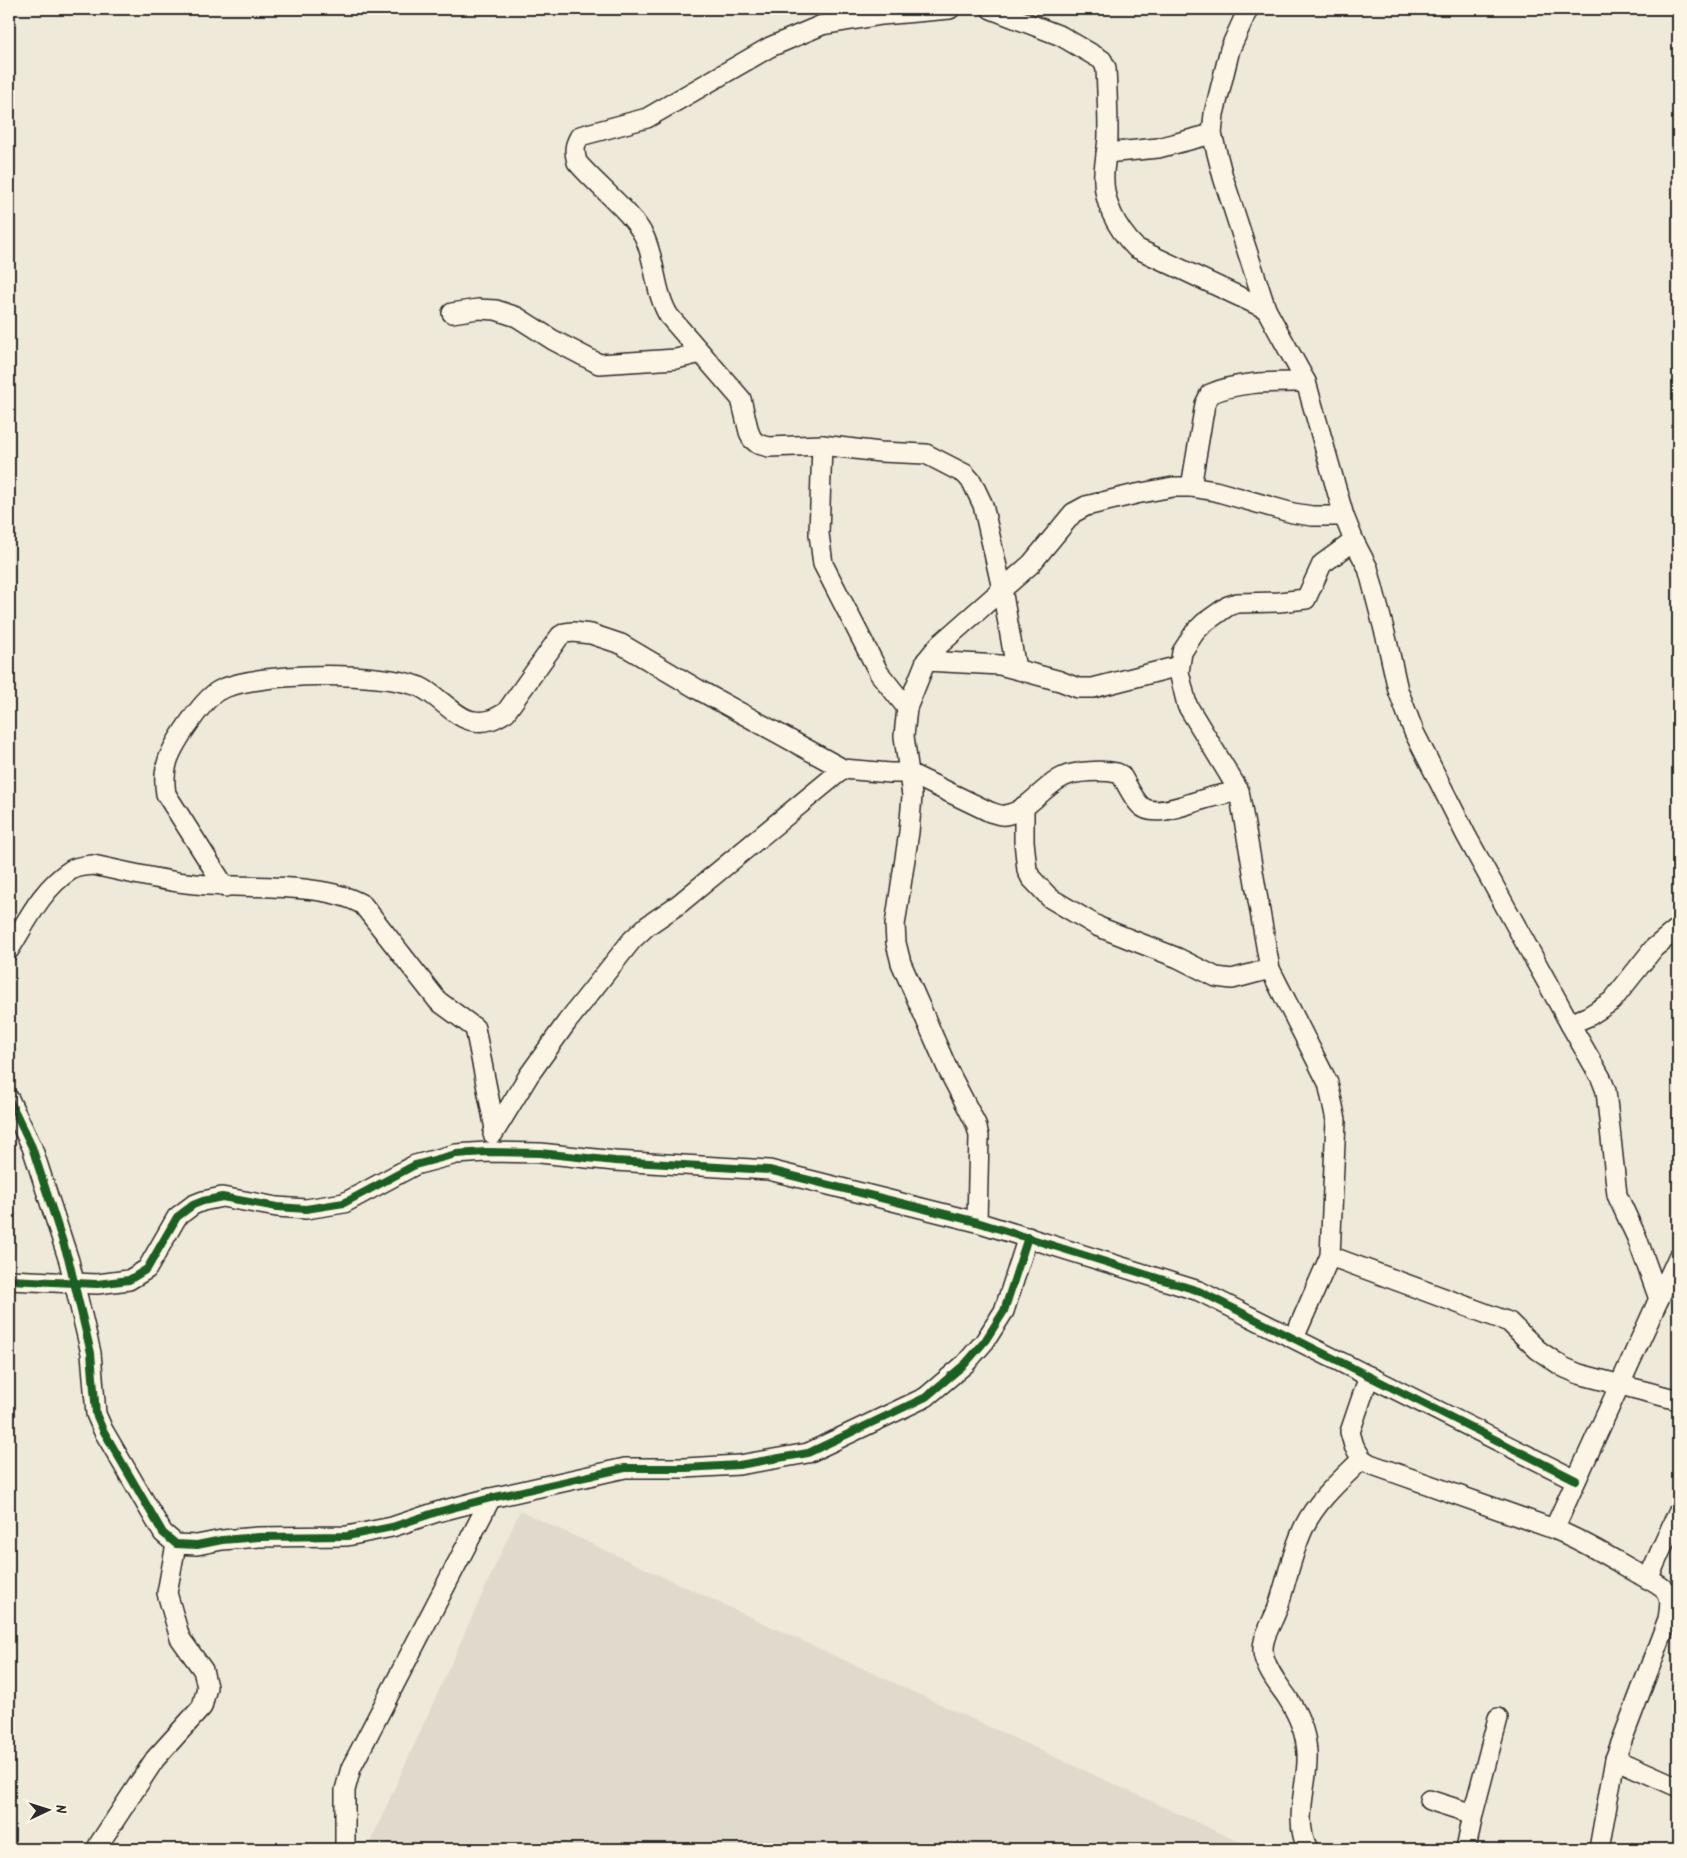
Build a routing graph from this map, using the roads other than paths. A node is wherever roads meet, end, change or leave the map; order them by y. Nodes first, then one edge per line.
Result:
1 (950, 9) edge
2 (991, 9) edge
3 (1248, 9) edge
4 (1212, 134) junction
5 (1106, 153) junction
6 (1266, 309) junction
7 (452, 313) dead end
8 (701, 353) junction
9 (1306, 382) junction
10 (822, 445) junction
11 (1191, 487) junction
12 (1344, 516) junction
13 (1354, 541) junction
14 (1002, 589) junction
15 (926, 662) junction
16 (1179, 666) junction
17 (1016, 669) junction
18 (907, 708) junction
19 (843, 769) junction
20 (909, 773) junction
21 (1238, 791) junction
22 (1024, 806) junction
23 (225, 887) junction
24 (1678, 928) edge
25 (9, 950) edge
26 (1270, 970) junction
27 (1570, 1024) junction
28 (9, 1099) edge
29 (495, 1129) junction
30 (486, 1152) junction
31 (977, 1222) junction
32 (1028, 1237) junction
33 (1330, 1256) junction
34 (1678, 1257) edge
35 (9, 1280) edge
36 (74, 1282) junction
37 (1659, 1299) junction
38 (1294, 1338) junction
39 (1369, 1376) junction
40 (1620, 1384) junction
41 (1678, 1400) edge
42 (1362, 1459) junction
43 (1576, 1480) junction
44 (491, 1498) junction
45 (1678, 1512) edge
46 (1554, 1529) junction
47 (176, 1544) junction
48 (1648, 1579) junction
49 (1498, 1718) dead end
50 (1615, 1760) junction
51 (1678, 1787) edge
52 (1429, 1800) dead end
53 (1473, 1814) junction
54 (97, 1849) edge
55 (344, 1849) edge
56 (1308, 1849) edge
57 (1466, 1849) edge
58 (1600, 1849) edge

1 - 8 street
2 - 5 street
3 - 4 street
4 - 5 street
4 - 6 street
5 - 6 street
6 - 9 street
7 - 8 street
8 - 10 street
9 - 11 street
9 - 12 street
10 - 14 street
10 - 18 street
11 - 12 street
11 - 14 street
12 - 13 street
13 - 16 street
13 - 27 street
14 - 15 street
14 - 17 street
15 - 17 street
15 - 18 street
16 - 17 street
16 - 21 street
18 - 20 street
19 - 20 street
19 - 23 street
19 - 29 street
20 - 22 street
20 - 31 street
21 - 22 street
21 - 26 street
22 - 26 street
23 - 25 street
23 - 29 street
24 - 27 street
26 - 33 street
27 - 37 street
28 - 36 street
29 - 30 street
30 - 31 street
30 - 36 street
31 - 32 street
32 - 38 street
32 - 44 street
33 - 38 street
33 - 40 street
34 - 37 street
35 - 36 street
36 - 47 street
37 - 40 street
38 - 39 street
39 - 42 street
39 - 43 street
40 - 41 street
40 - 43 street
42 - 46 street
42 - 56 street
43 - 46 street
44 - 47 street
44 - 55 street
45 - 48 street
46 - 48 street
47 - 54 street
48 - 50 street
49 - 53 street
50 - 51 street
50 - 58 street
52 - 53 street
53 - 57 street

